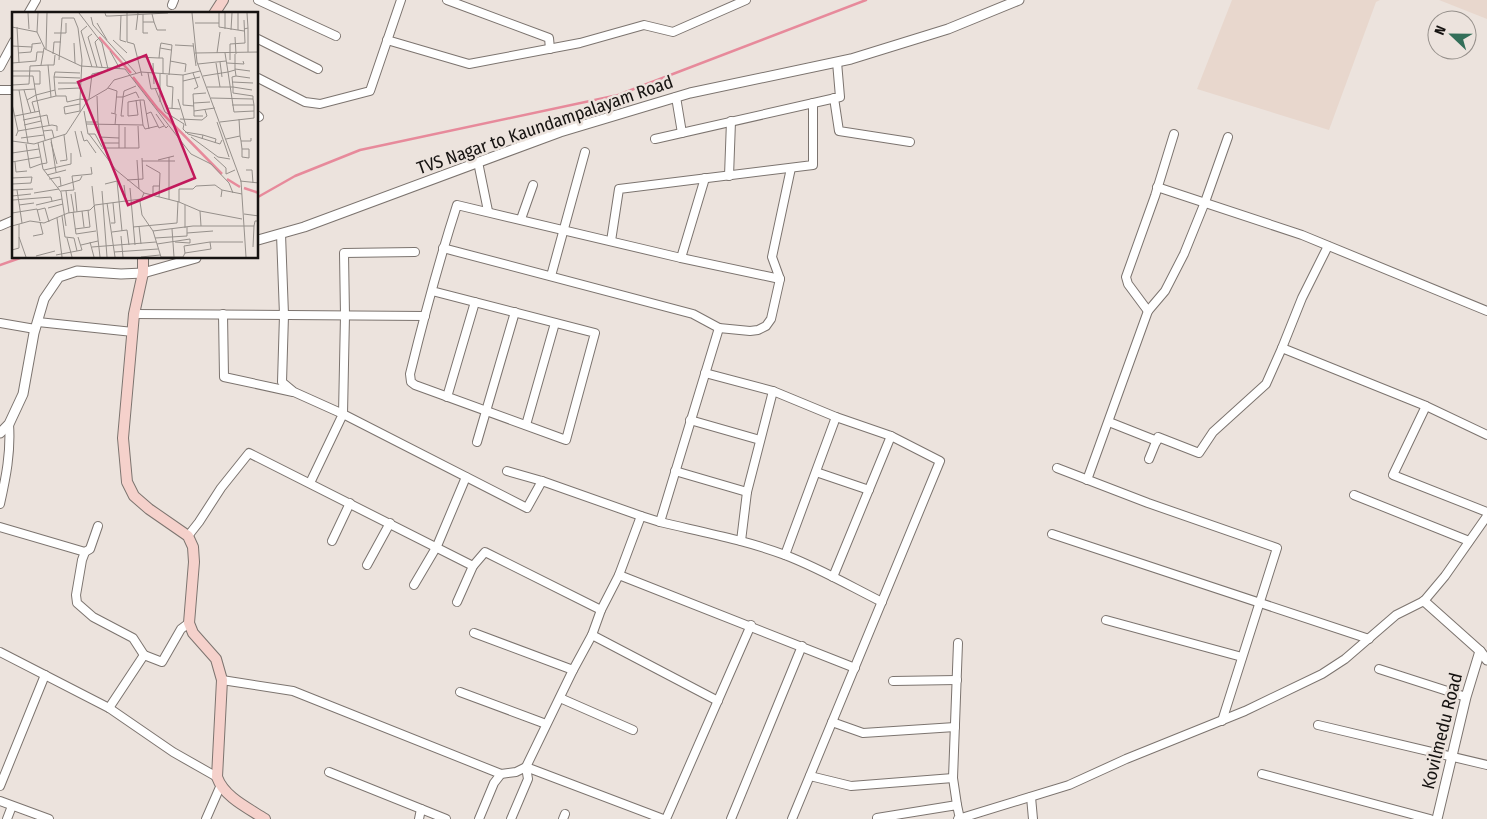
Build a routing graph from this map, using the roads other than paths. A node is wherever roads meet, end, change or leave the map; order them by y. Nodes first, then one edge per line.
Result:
1 (36, 0) edge
2 (223, 0) edge
3 (258, 0) edge
4 (401, 0) edge
5 (447, 0) edge
6 (746, 0) edge
7 (1019, 0) edge
8 (29, 12) edge
9 (215, 12) edge
10 (336, 36) dead end
11 (259, 40) edge
12 (387, 40) junction
13 (12, 45) edge
14 (550, 49) junction
15 (837, 62) junction
16 (0, 67) edge
17 (318, 69) dead end
18 (259, 79) edge
19 (676, 97) junction
20 (834, 98) junction
21 (813, 103) junction
22 (731, 122) junction
23 (682, 133) junction
24 (1174, 134) dead end
25 (1228, 137) dead end
26 (655, 139) dead end
27 (910, 142) dead end
28 (585, 152) dead end
29 (478, 162) junction
30 (791, 168) junction
31 (729, 176) junction
32 (705, 178) junction
33 (532, 185) dead end
34 (1158, 187) junction
35 (1205, 202) junction
36 (488, 211) junction
37 (521, 219) junction
38 (12, 221) edge
39 (0, 226) edge
40 (563, 230) junction
41 (281, 234) junction
42 (259, 240) edge
43 (611, 241) junction
44 (1328, 246) junction
45 (443, 248) junction
46 (415, 252) dead end
47 (681, 258) junction
48 (143, 259) edge
49 (192, 259) edge
50 (143, 272) junction
51 (551, 276) junction
52 (780, 279) junction
53 (432, 291) junction
54 (475, 302) junction
55 (1148, 311) junction
56 (1487, 311) edge
57 (515, 312) junction
58 (134, 314) junction
59 (223, 314) junction
60 (284, 315) junction
61 (345, 315) junction
62 (425, 316) junction
63 (0, 323) edge
64 (555, 323) junction
65 (36, 326) junction
66 (720, 328) junction
67 (133, 332) junction
68 (1282, 348) junction
69 (705, 373) junction
70 (773, 391) junction
71 (294, 392) junction
72 (448, 397) junction
73 (1426, 406) junction
74 (486, 411) junction
75 (343, 414) junction
76 (836, 417) junction
77 (690, 420) junction
78 (1109, 422) junction
79 (9, 424) junction
80 (526, 425) junction
81 (0, 433) edge
82 (1487, 435) edge
83 (891, 436) junction
84 (760, 440) junction
85 (1157, 441) junction
86 (477, 442) dead end
87 (1149, 459) dead end
88 (1057, 468) dead end
89 (507, 471) dead end
90 (675, 471) junction
91 (816, 472) junction
92 (466, 477) junction
93 (1087, 480) junction
94 (542, 481) junction
95 (310, 483) junction
96 (869, 490) junction
97 (747, 492) junction
98 (1354, 494) dead end
99 (350, 503) junction
100 (0, 504) edge
101 (1487, 514) edge
102 (642, 516) junction
103 (660, 522) junction
104 (390, 523) junction
105 (98, 526) dead end
106 (0, 527) edge
107 (1052, 534) dead end
108 (188, 536) junction
109 (332, 541) dead end
110 (741, 541) junction
111 (1469, 541) junction
112 (437, 546) junction
113 (85, 552) junction
114 (785, 555) junction
115 (366, 565) dead end
116 (474, 566) junction
117 (619, 575) junction
118 (833, 577) junction
119 (414, 585) dead end
120 (1424, 601) junction
121 (457, 602) dead end
122 (882, 602) junction
123 (1259, 602) junction
124 (601, 610) junction
125 (1106, 620) dead end
126 (189, 623) junction
127 (751, 625) junction
128 (474, 633) dead end
129 (592, 635) junction
130 (1369, 639) junction
131 (958, 643) dead end
132 (802, 646) junction
133 (1480, 651) junction
134 (0, 652) edge
135 (144, 655) junction
136 (1242, 657) junction
137 (1487, 660) edge
138 (855, 668) junction
139 (1379, 669) dead end
140 (573, 670) junction
141 (45, 675) junction
142 (222, 680) junction
143 (957, 680) junction
144 (893, 681) dead end
145 (460, 692) dead end
146 (1466, 697) junction
147 (560, 698) junction
148 (718, 701) junction
149 (109, 708) junction
150 (1222, 721) junction
151 (832, 722) junction
152 (546, 724) junction
153 (1318, 726) dead end
154 (955, 728) junction
155 (633, 730) dead end
156 (1453, 756) junction
157 (1487, 765) edge
158 (526, 767) junction
159 (329, 772) dead end
160 (501, 774) junction
161 (1262, 774) dead end
162 (810, 776) junction
163 (952, 778) junction
164 (219, 782) junction
165 (0, 786) edge
166 (1031, 797) junction
167 (0, 801) edge
168 (12, 806) junction
169 (957, 806) junction
170 (421, 809) junction
171 (877, 818) edge
172 (7, 819) edge
173 (49, 819) edge
174 (206, 819) edge
175 (265, 819) edge
176 (419, 819) edge
177 (446, 819) edge
178 (479, 819) edge
179 (511, 819) edge
180 (665, 819) edge
181 (731, 819) edge
182 (792, 819) edge
183 (959, 819) edge
184 (1033, 819) edge
185 (1430, 819) edge
186 (1437, 819) edge

1 - 8 street
2 - 9 main road
3 - 10 street
4 - 12 street
5 - 14 street
6 - 14 street
7 - 15 street, TVS Nagar to Kaundampalayam Road
11 - 17 street
12 - 14 street
12 - 18 street
13 - 16 street
15 - 19 street, TVS Nagar to Kaundampalayam Road
15 - 20 street
19 - 23 street
19 - 29 street, TVS Nagar to Kaundampalayam Road
20 - 21 street
20 - 27 street
21 - 22 street
21 - 30 street
22 - 23 street
22 - 31 street
23 - 26 street
24 - 34 street
25 - 35 street
28 - 40 street
29 - 36 street
29 - 41 street, TVS Nagar to Kaundampalayam Road
30 - 31 street
30 - 52 street
31 - 32 street
32 - 43 street
32 - 47 street
33 - 37 street
34 - 35 street
34 - 55 street
35 - 44 street
35 - 55 street
36 - 37 street
36 - 45 street
37 - 40 street
38 - 39 street
40 - 43 street
40 - 51 street
41 - 42 street, TVS Nagar to Kaundampalayam Road
41 - 60 street
43 - 47 street
44 - 56 street
44 - 68 street
45 - 51 street
45 - 53 street
46 - 61 street
47 - 52 street
48 - 50 main road
49 - 50 street
50 - 58 main road
50 - 65 street
51 - 66 street
52 - 66 street
53 - 54 street
53 - 62 street
54 - 57 street
54 - 72 street
55 - 78 street
57 - 64 street
57 - 74 street
58 - 59 street
58 - 67 main road
59 - 60 street
59 - 71 street
60 - 61 street
60 - 71 street
61 - 62 street
61 - 75 street
62 - 72 street
63 - 65 street
64 - 80 street
64 - 80 street
65 - 67 street
65 - 79 street
66 - 69 street
67 - 108 main road
68 - 73 street
68 - 85 street
69 - 70 street
69 - 77 street
70 - 76 street
70 - 84 street
71 - 75 street
72 - 74 street
73 - 82 street
73 - 101 street
74 - 80 street
74 - 86 street
75 - 92 street
75 - 95 street
76 - 83 street
76 - 91 street
77 - 84 street
77 - 90 street
78 - 85 street
78 - 93 street
79 - 81 street
79 - 100 street
83 - 96 street
83 - 122 street
84 - 97 street
85 - 87 street
88 - 93 street
89 - 94 street
90 - 97 street
90 - 103 street
91 - 96 street
91 - 114 street
92 - 94 street
92 - 112 street
93 - 123 street
94 - 102 street
95 - 99 street
95 - 108 street
96 - 118 street
97 - 110 street
98 - 111 street
99 - 104 street
99 - 109 street
101 - 111 street
102 - 103 street
102 - 117 street
103 - 110 street
104 - 112 street
104 - 115 street
105 - 113 street
106 - 113 street
107 - 123 street
108 - 126 main road
110 - 114 street
111 - 120 street
112 - 116 street
112 - 119 street
113 - 135 street
114 - 118 street
116 - 121 street
116 - 124 street
117 - 124 street
117 - 127 street
118 - 122 street
120 - 130 street
120 - 133 street
122 - 138 street
123 - 130 street
123 - 136 street
124 - 129 street
125 - 136 street
126 - 135 street
126 - 142 main road
127 - 132 street
127 - 148 street
128 - 140 street
129 - 140 street
129 - 148 street
130 - 150 street
131 - 143 street
132 - 138 street
132 - 181 street
133 - 137 street
133 - 146 street, Kovilmedu Road
134 - 141 street
135 - 149 street
136 - 150 street
138 - 151 street
139 - 146 street
140 - 147 street
141 - 149 street
141 - 165 street
142 - 160 street
142 - 164 main road
143 - 144 street
143 - 154 street
145 - 152 street
146 - 156 street, Kovilmedu Road
147 - 152 street
147 - 155 street
148 - 180 street
149 - 164 street
150 - 166 street
151 - 154 street
151 - 162 street
152 - 158 street
153 - 156 street
154 - 163 street
156 - 157 street
156 - 186 street, Kovilmedu Road
158 - 160 street
158 - 179 street
158 - 180 street
159 - 170 street
160 - 178 street
161 - 185 street
162 - 163 street
162 - 182 street
163 - 169 street
164 - 174 street
164 - 175 main road
166 - 183 street
166 - 184 street
167 - 168 street
168 - 172 street
168 - 173 street
169 - 171 street
169 - 183 street
170 - 176 street
170 - 177 street

